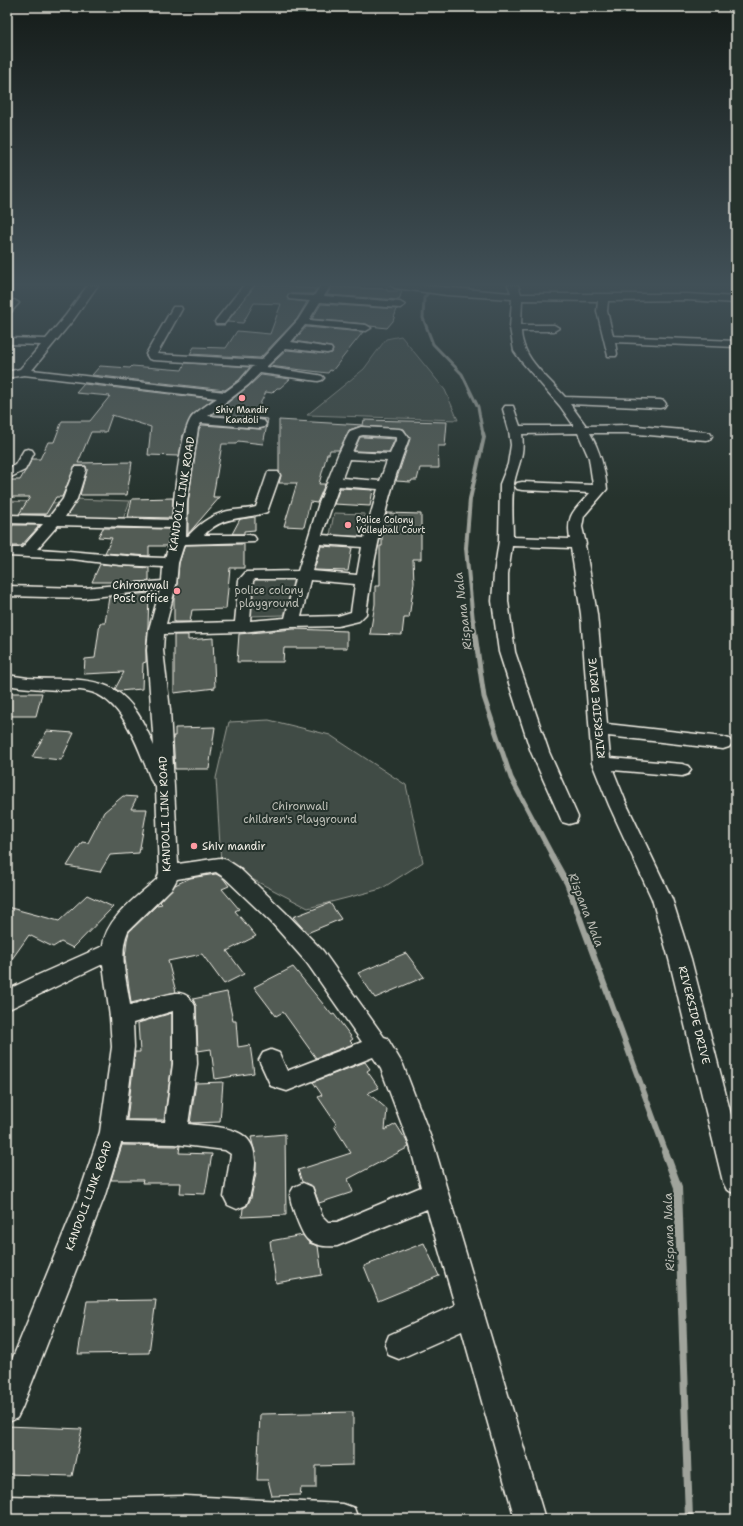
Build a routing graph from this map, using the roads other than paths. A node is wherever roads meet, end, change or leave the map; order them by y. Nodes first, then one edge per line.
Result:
1 (34, 356) edge
2 (152, 356) edge
3 (270, 356) edge
4 (523, 356) edge
5 (7, 365) edge
6 (260, 366) junction
7 (16, 374) edge
8 (318, 378) dead end
9 (227, 396) junction
10 (562, 400) junction
11 (660, 404) dead end
12 (509, 408) dead end
13 (198, 419) junction
14 (260, 424) dead end
15 (581, 428) junction
16 (515, 430) junction
17 (706, 436) dead end
18 (28, 453) dead end
19 (344, 455) junction
20 (394, 458) junction
21 (80, 470) dead end
22 (7, 475) edge
23 (274, 475) dead end
24 (334, 482) junction
25 (386, 484) junction
26 (522, 486) dead end
27 (600, 489) junction
28 (7, 519) edge
29 (54, 521) junction
30 (183, 535) junction
31 (249, 539) dead end
32 (315, 539) junction
33 (506, 541) junction
34 (370, 543) junction
35 (579, 544) junction
36 (7, 552) edge
37 (26, 553) junction
38 (171, 563) junction
39 (303, 575) junction
40 (363, 580) junction
41 (169, 585) junction
42 (7, 591) edge
43 (292, 622) junction
44 (242, 627) junction
45 (157, 629) junction
46 (7, 680) edge
47 (599, 729) junction
48 (723, 743) dead end
49 (601, 763) junction
50 (682, 770) dead end
51 (165, 792) junction
52 (569, 817) dead end
53 (169, 873) junction
54 (113, 951) junction
55 (7, 1001) edge
56 (121, 1017) junction
57 (379, 1045) junction
58 (271, 1060) dead end
59 (112, 1132) junction
60 (175, 1133) junction
61 (736, 1182) edge
62 (436, 1193) junction
63 (304, 1195) dead end
64 (237, 1196) dead end
65 (469, 1314) junction
66 (399, 1345) dead end
67 (7, 1408) edge
68 (7, 1511) edge
69 (85, 1516) edge
70 (277, 1518) edge
71 (343, 1519) edge
72 (530, 1519) edge

1 - 7 street
2 - 6 street
3 - 6 street, KANDOLI LINK ROAD
4 - 10 street
5 - 7 street
6 - 8 street
6 - 9 street, KANDOLI LINK ROAD
7 - 9 street
9 - 13 street, KANDOLI LINK ROAD
10 - 11 street
10 - 15 street
12 - 16 street
13 - 14 street
13 - 30 street, KANDOLI LINK ROAD
15 - 16 street
15 - 17 street
15 - 27 street
16 - 33 street
18 - 22 street
19 - 20 street
19 - 20 street
19 - 24 street
20 - 25 street
21 - 29 street
23 - 30 street
24 - 25 street
24 - 32 street
25 - 34 street
26 - 27 street
27 - 35 street, RIVERSIDE DRIVE
28 - 29 street
29 - 30 street
29 - 37 street
30 - 31 street
30 - 38 street, KANDOLI LINK ROAD
32 - 34 street
32 - 39 street
33 - 35 street
33 - 52 street
34 - 40 street
35 - 47 street, RIVERSIDE DRIVE
36 - 37 street
37 - 38 street
38 - 41 street, KANDOLI LINK ROAD
39 - 40 street
39 - 43 street
39 - 44 street
40 - 43 street
41 - 42 street
41 - 45 street, KANDOLI LINK ROAD
43 - 44 street
44 - 45 street
45 - 51 street, KANDOLI LINK ROAD
46 - 51 street
47 - 48 street
47 - 49 street, RIVERSIDE DRIVE
49 - 50 street
49 - 61 street, RIVERSIDE DRIVE
51 - 53 street, KANDOLI LINK ROAD
53 - 54 street, KANDOLI LINK ROAD
53 - 57 street
54 - 55 street
54 - 56 street, KANDOLI LINK ROAD
56 - 59 street, KANDOLI LINK ROAD
56 - 60 street
57 - 58 street
57 - 62 street
59 - 60 street
59 - 67 street, KANDOLI LINK ROAD
60 - 64 street
62 - 63 street
62 - 65 street
65 - 66 street
65 - 72 street
68 - 69 street
69 - 70 street
70 - 71 street

